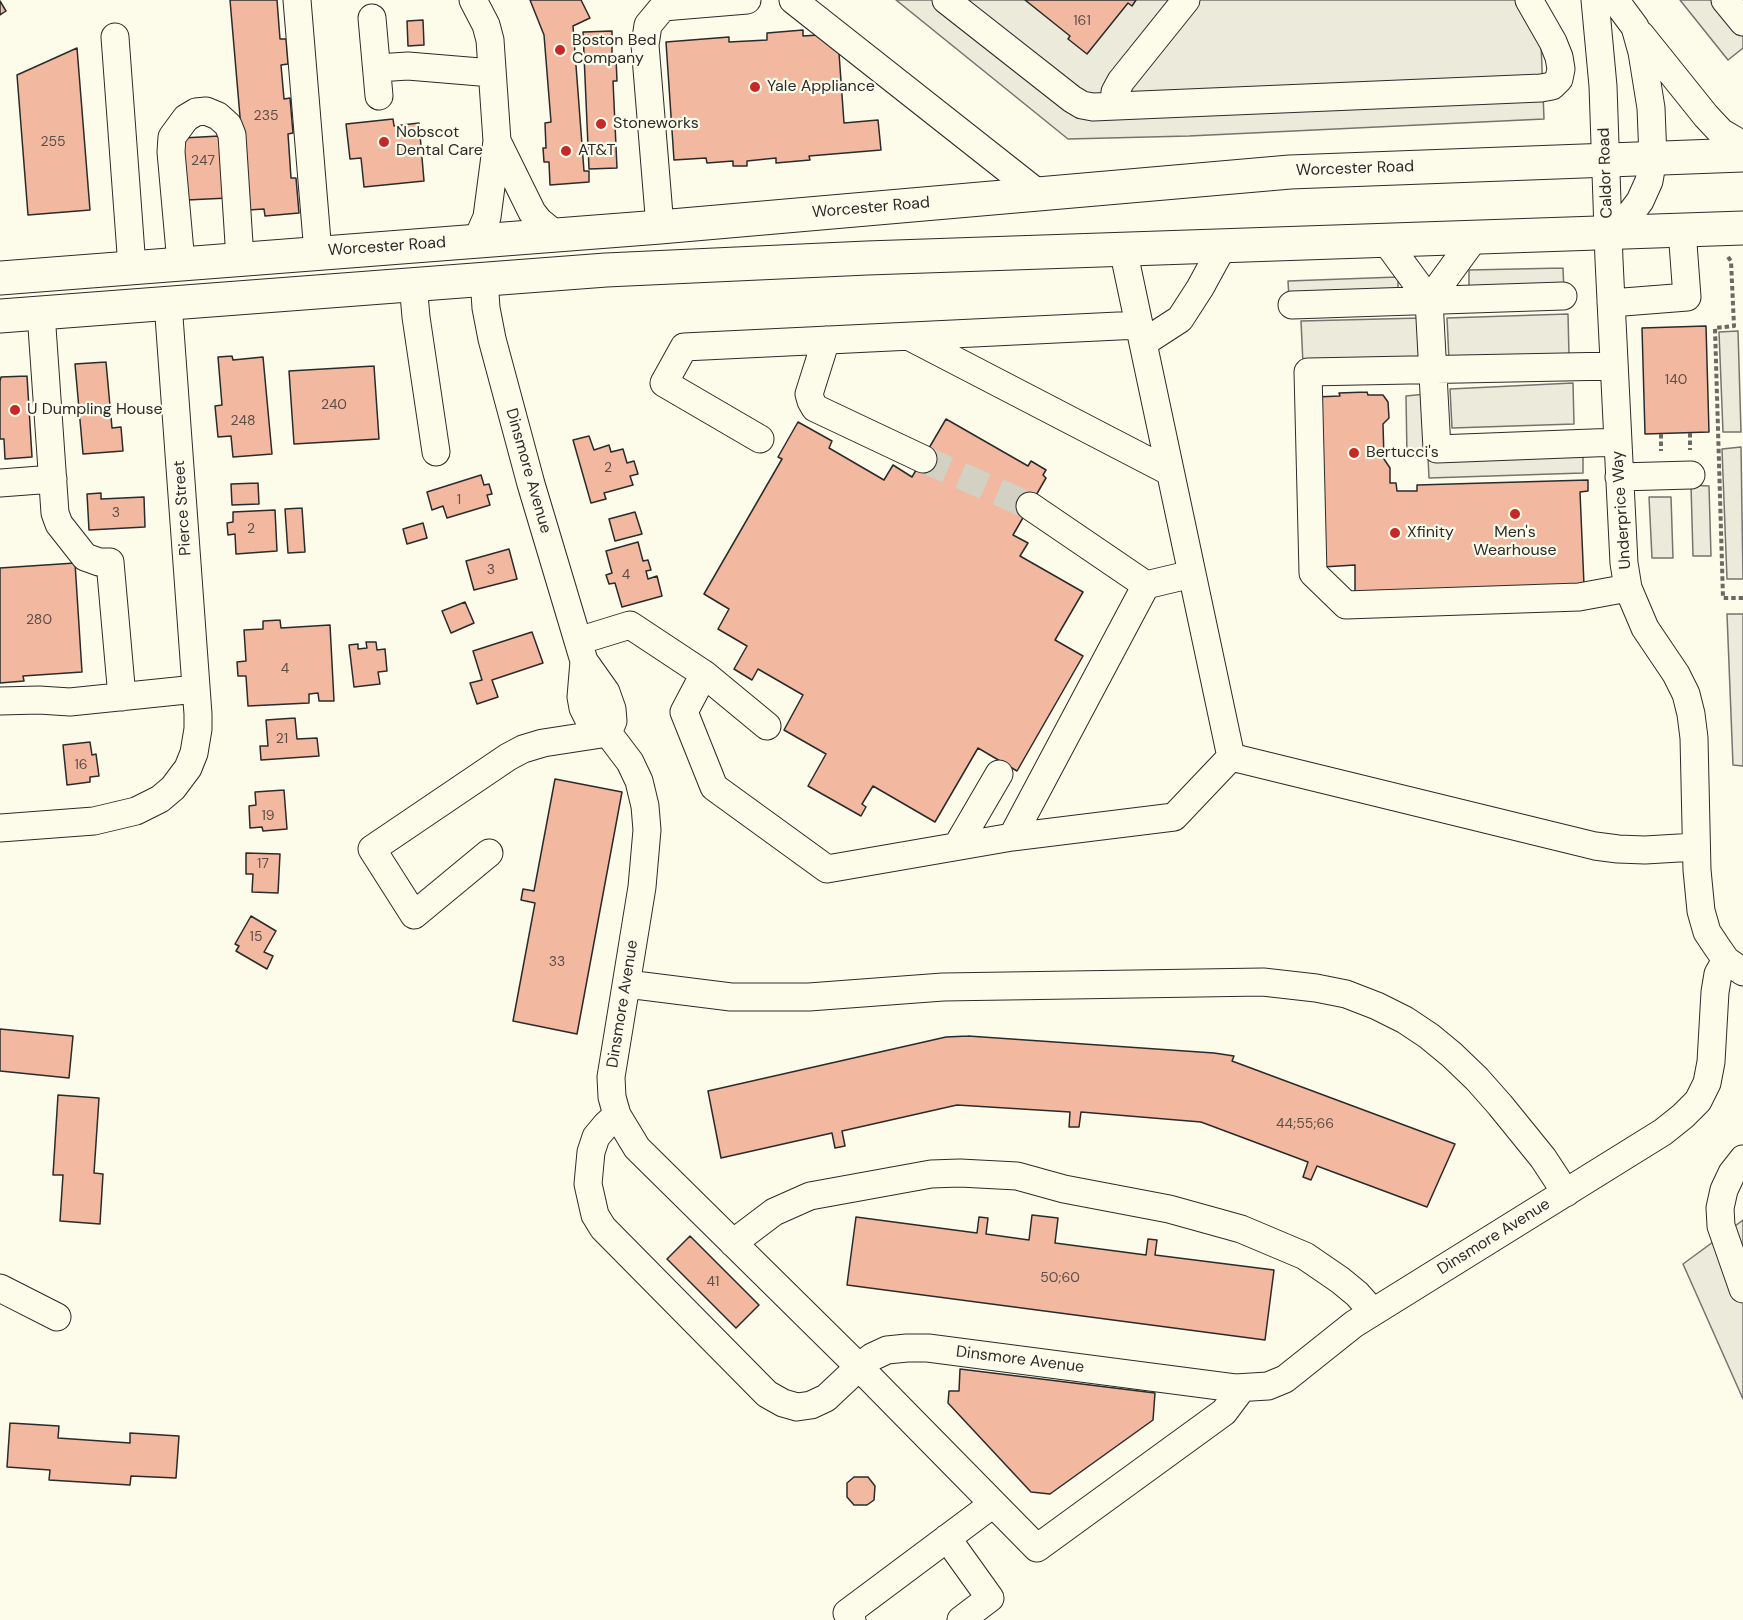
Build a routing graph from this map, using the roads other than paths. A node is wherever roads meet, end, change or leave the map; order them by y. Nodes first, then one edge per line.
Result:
1 (297, 0) edge
2 (473, 0) edge
3 (737, 0) edge
4 (747, 0) edge
5 (793, 0) edge
6 (946, 0) edge
7 (1186, 0) edge
8 (1529, 0) edge
9 (1595, 0) edge
10 (1614, 0) edge
11 (1725, 0) edge
12 (661, 3) edge
13 (372, 18) dead end
14 (1743, 22) edge
15 (1635, 27) junction
16 (115, 37) dead end
17 (377, 68) junction
18 (492, 73) junction
19 (379, 96) dead end
20 (1114, 106) junction
21 (497, 141) junction
22 (1743, 146) edge
23 (1743, 155) edge
24 (1653, 158) junction
25 (1605, 159) junction
26 (1039, 194) junction
27 (660, 227) junction
28 (1743, 228) edge
29 (1682, 230) junction
30 (1607, 232) junction
31 (555, 234) junction
32 (1475, 237) junction
33 (477, 240) junction
34 (1385, 240) junction
35 (1223, 246) junction
36 (1123, 249) junction
37 (318, 253) junction
38 (240, 259) junction
39 (181, 263) junction
40 (132, 267) junction
41 (0, 278) edge
42 (484, 278) junction
43 (413, 283) junction
44 (1563, 296) dead end
45 (1429, 300) junction
46 (168, 303) junction
47 (1611, 303) junction
48 (1292, 305) dead end
49 (41, 313) junction
50 (0, 316) edge
51 (1141, 334) junction
52 (909, 336) junction
53 (826, 340) junction
54 (1614, 366) junction
55 (1432, 369) junction
56 (760, 439) dead end
57 (1618, 442) junction
58 (436, 452) dead end
59 (923, 459) tunnel mouth
60 (1170, 472) junction
61 (1691, 475) dead end
62 (1619, 477) junction
63 (53, 479) junction
64 (0, 483) edge
65 (1030, 506) tunnel mouth
66 (1192, 574) junction
67 (1146, 585) junction
68 (1628, 588) junction
69 (581, 651) junction
70 (705, 674) junction
71 (122, 697) junction
72 (0, 701) edge
73 (197, 701) junction
74 (767, 726) dead end
75 (608, 733) junction
76 (1231, 757) junction
77 (999, 774) dead end
78 (0, 828) edge
79 (1012, 837) junction
80 (957, 846) junction
81 (1696, 847) junction
82 (489, 853) dead end
83 (1734, 966) edge
84 (627, 984) junction
85 (617, 1115) junction
86 (1743, 1159) edge
87 (1566, 1193) junction
88 (733, 1243) junction
89 (0, 1288) edge
90 (1743, 1288) edge
91 (1372, 1312) junction
92 (57, 1317) dead end
93 (859, 1367) junction
94 (1242, 1388) junction
95 (993, 1504) junction
96 (947, 1538) junction
97 (852, 1620) edge
98 (961, 1620) edge

1 - 37 street
2 - 18 street
3 - 4 street
3 - 12 street
5 - 26 street
6 - 20 street
7 - 20 street
8 - 20 street
9 - 25 street, Caldor Road
10 - 15 street, Caldor Road
11 - 14 street
12 - 27 street
13 - 17 street
15 - 22 street
15 - 24 street, Caldor Road
16 - 40 street
17 - 18 street
17 - 19 street
18 - 21 street
21 - 31 street
21 - 33 street
23 - 24 highway, Worcester Road
24 - 25 highway, Worcester Road
24 - 30 street, Caldor Road
25 - 26 highway, Worcester Road
25 - 30 street, Caldor Road
26 - 27 highway, Worcester Road
27 - 31 highway, Worcester Road
28 - 29 highway
29 - 30 highway
29 - 47 street
30 - 32 highway
30 - 47 street, Underprice Way
31 - 33 highway, Worcester Road
32 - 34 highway
32 - 45 street
33 - 37 highway, Worcester Road
34 - 35 highway
34 - 45 street
35 - 36 highway
35 - 51 street
36 - 42 highway
36 - 51 street
37 - 38 highway, Worcester Road
38 - 39 highway, Worcester Road
38 - 39 street
39 - 40 highway, Worcester Road
40 - 41 highway, Worcester Road
42 - 43 highway
42 - 69 street, Dinsmore Avenue
43 - 46 highway
43 - 58 street
44 - 45 street
45 - 48 street
45 - 55 street
46 - 49 highway
46 - 73 street, Pierce Street
47 - 54 street, Underprice Way
49 - 50 highway
49 - 63 street
51 - 52 street
51 - 60 street
52 - 53 street
52 - 60 street
53 - 56 street
53 - 59 street
54 - 55 street
54 - 57 street, Underprice Way
55 - 57 street
55 - 68 street
57 - 62 street, Underprice Way
60 - 66 street
61 - 62 street
62 - 68 street, Underprice Way
63 - 64 street
63 - 71 street
65 - 67 street
66 - 67 street
66 - 76 street
67 - 79 street
68 - 81 street, Underprice Way
69 - 70 street
69 - 75 street, Dinsmore Avenue
70 - 74 street
70 - 80 street
71 - 72 street
71 - 73 street
73 - 78 street, Pierce Street
75 - 82 street
75 - 84 street, Dinsmore Avenue
76 - 79 street
76 - 81 street
77 - 80 street
79 - 80 street
81 - 83 street, Underprice Way
83 - 87 street, Dinsmore Avenue
84 - 85 street, Dinsmore Avenue
84 - 87 street
85 - 88 street, Dinsmore Avenue
85 - 93 street
86 - 90 street
87 - 91 street, Dinsmore Avenue
88 - 91 street
88 - 93 street, Dinsmore Avenue
89 - 92 street
91 - 94 street, Dinsmore Avenue
93 - 94 street, Dinsmore Avenue
93 - 95 street
94 - 95 street
95 - 96 street
96 - 97 street
96 - 98 street

